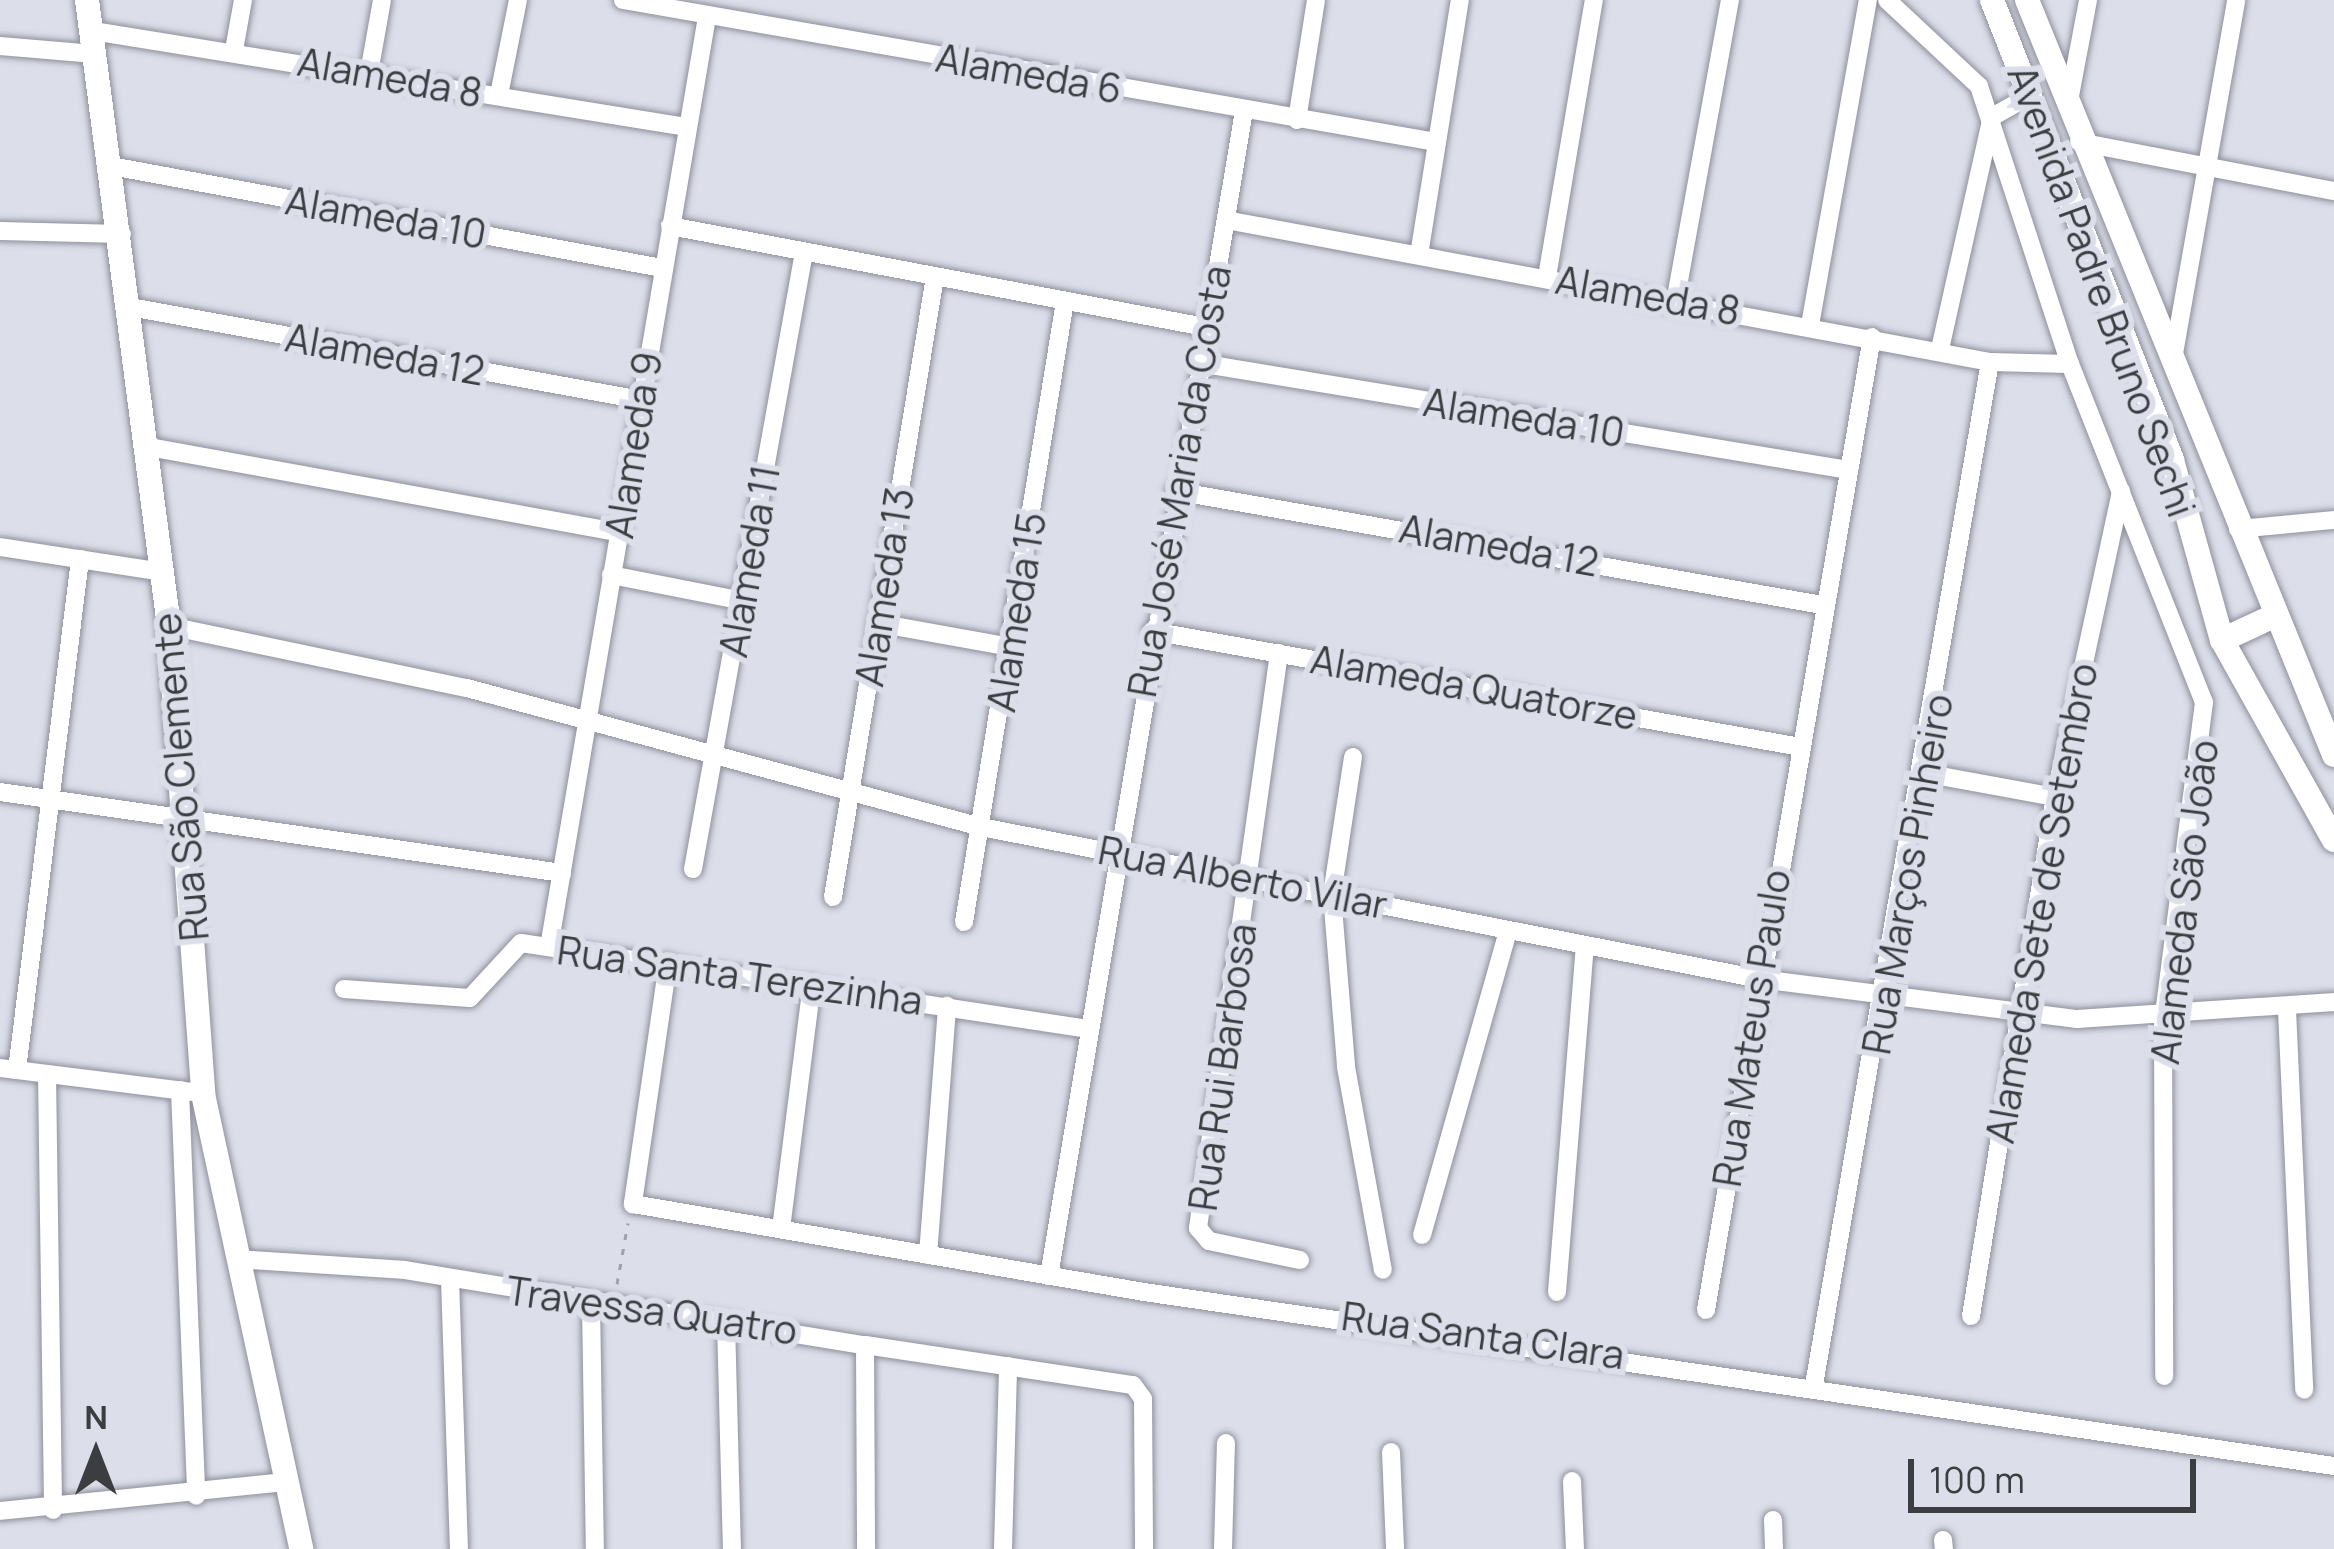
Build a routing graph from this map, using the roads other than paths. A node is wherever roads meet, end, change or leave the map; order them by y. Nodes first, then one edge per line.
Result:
1 (243, 0) edge
2 (382, 0) edge
3 (518, 0) edge
4 (623, 0) edge
5 (1316, 0) edge
6 (1460, 0) edge
7 (1594, 0) edge
8 (1730, 0) edge
9 (1868, 0) edge
10 (1887, 0) edge
11 (1992, 0) edge
12 (2026, 0) edge
13 (2088, 0) edge
14 (2236, 0) edge
15 (654, 2) edge
16 (707, 17) junction
17 (94, 21) edge
18 (0, 46) edge
19 (234, 50) junction
20 (369, 74) junction
21 (499, 95) junction
22 (2029, 96) junction
23 (1244, 111) junction
24 (2067, 111) junction
25 (1992, 117) junction
26 (1297, 120) junction
27 (687, 127) junction
28 (1436, 142) junction
29 (2079, 142) junction
30 (111, 166) junction
31 (2207, 166) junction
32 (2334, 191) edge
33 (1226, 220) junction
34 (670, 226) junction
35 (0, 231) edge
36 (122, 234) junction
37 (804, 252) junction
38 (1419, 255) junction
39 (662, 268) junction
40 (935, 277) junction
41 (1546, 277) junction
42 (1676, 297) junction
43 (1065, 301) junction
44 (130, 308) junction
45 (1810, 325) junction
46 (1204, 327) junction
47 (1872, 337) junction
48 (1940, 349) junction
49 (2174, 359) junction
50 (1990, 362) junction
51 (1199, 363) junction
52 (2070, 364) junction
53 (640, 400) junction
54 (149, 447) junction
55 (1849, 470) junction
56 (1175, 491) junction
57 (2121, 491) junction
58 (2334, 520) edge
59 (2238, 530) junction
60 (619, 532) junction
61 (0, 548) edge
62 (80, 559) junction
63 (164, 572) junction
64 (610, 575) junction
65 (743, 601) junction
66 (1822, 605) junction
67 (2276, 615) junction
68 (877, 623) junction
69 (169, 626) junction
70 (1152, 631) junction
71 (2222, 640) junction
72 (1011, 647) junction
73 (1279, 653) junction
74 (588, 722) junction
75 (1795, 746) junction
76 (2334, 755) edge
77 (1353, 757) dead end
78 (711, 761) junction
79 (1924, 773) junction
80 (0, 792) edge
81 (850, 797) junction
82 (2055, 797) junction
83 (49, 800) junction
84 (186, 823) junction
85 (981, 827) junction
86 (2334, 841) edge
87 (1115, 851) junction
88 (693, 869) dead end
89 (562, 873) junction
90 (1250, 877) junction
91 (1333, 895) junction
92 (833, 897) dead end
93 (964, 922) dead end
94 (1508, 931) junction
95 (549, 947) junction
96 (1585, 947) junction
97 (668, 963) junction
98 (1760, 979) junction
99 (812, 985) junction
100 (344, 989) dead end
101 (1888, 998) junction
102 (2334, 1002) edge
103 (947, 1006) junction
104 (2287, 1010) junction
105 (2019, 1013) junction
106 (2163, 1020) junction
107 (1088, 1029) junction
108 (9, 1069) edge
109 (47, 1074) junction
110 (192, 1092) junction
111 (781, 1229) junction
112 (1423, 1235) dead end
113 (928, 1255) junction
114 (237, 1259) junction
115 (1300, 1260) dead end
116 (1383, 1270) dead end
117 (1049, 1276) junction
118 (450, 1280) junction
119 (1558, 1292) dead end
120 (592, 1304) junction
121 (1706, 1310) dead end
122 (1971, 1316) dead end
123 (726, 1322) junction
124 (865, 1345) junction
125 (1008, 1366) junction
126 (2164, 1376) dead end
127 (1814, 1384) junction
128 (2304, 1390) dead end
129 (1226, 1443) dead end
130 (1391, 1452) dead end
131 (2334, 1466) edge
132 (1572, 1481) dead end
133 (284, 1482) junction
134 (196, 1496) junction
135 (0, 1510) edge
136 (53, 1510) junction
137 (1773, 1520) dead end
138 (301, 1549) edge
139 (459, 1549) edge
140 (595, 1549) edge
141 (732, 1549) edge
142 (866, 1549) edge
143 (1003, 1549) edge
144 (1144, 1549) edge
145 (1222, 1549) edge
146 (1395, 1549) edge
147 (1575, 1549) edge
148 (1774, 1549) edge

1 - 19 street
2 - 20 street
3 - 21 street
4 - 15 street, Alameda 6
5 - 26 street
6 - 28 street
7 - 41 street
8 - 42 street
9 - 45 street
10 - 25 street, Alameda São João
11 - 22 main road, Avenida Padre Bruno Sechi
12 - 24 main road, Avenida Padre Bruno Sechi
13 - 24 street
14 - 31 street
15 - 16 street, Alameda 6
16 - 23 street, Alameda 6
16 - 27 street, Alameda 9
17 - 18 street, Alameda 8
17 - 19 street, Alameda 8
17 - 30 main road, Rua São Clemente
19 - 20 street, Alameda 8
20 - 21 street, Alameda 8
21 - 27 street, Alameda 8
22 - 25 street
22 - 71 main road, Avenida Padre Bruno Sechi
23 - 26 street, Alameda 6
23 - 33 street, Rua José Maria da Costa
24 - 29 main road, Avenida Padre Bruno Sechi
25 - 48 street
25 - 52 street, Alameda São João
26 - 28 street, Alameda 6
27 - 34 street, Alameda 9
28 - 38 street
29 - 31 street
29 - 49 main road, Avenida Padre Bruno Sechi
30 - 36 main road, Rua São Clemente
30 - 39 street, Alameda 10
31 - 32 street
31 - 49 street
33 - 38 street, Alameda 8
33 - 46 street, Rua José Maria da Costa
34 - 37 street
34 - 39 street, Alameda 9
35 - 36 street
36 - 44 main road, Rua São Clemente
37 - 40 street
37 - 65 street, Alameda 11
38 - 41 street, Alameda 8
39 - 53 street, Alameda 9
40 - 43 street
40 - 68 street, Alameda 13
41 - 42 street, Alameda 8
42 - 45 street, Alameda 8
43 - 46 street
43 - 72 street, Alameda 15
44 - 53 street, Alameda 12
44 - 54 main road, Rua São Clemente
45 - 47 street, Alameda 8
46 - 51 street, Rua José Maria da Costa
47 - 48 street, Alameda 8
47 - 55 street, Rua Mateus Paulo
48 - 50 street, Alameda 8
49 - 59 main road, Avenida Padre Bruno Sechi
50 - 52 street, Alameda 8
50 - 79 street, Rua Marços Pinheiro
51 - 55 street, Alameda 10
51 - 56 street, Rua José Maria da Costa
52 - 57 street, Alameda São João
53 - 60 street, Alameda 9
54 - 60 street
54 - 63 main road, Rua São Clemente
55 - 66 street, Rua Mateus Paulo
56 - 66 street, Alameda 12
56 - 70 street, Rua José Maria da Costa
57 - 82 street, Alameda Sete de Setembro
57 - 106 street, Alameda São João
58 - 59 street
59 - 67 main road, Avenida Padre Bruno Sechi
60 - 64 street, Alameda 9
61 - 62 street
62 - 63 street
62 - 83 street
63 - 69 main road, Rua São Clemente
64 - 65 street
64 - 74 street, Alameda 9
65 - 78 street, Alameda 11
66 - 75 street, Rua Mateus Paulo
67 - 71 main road
67 - 76 main road, Avenida Padre Bruno Sechi
68 - 72 street
68 - 81 street, Alameda 13
69 - 74 street, Rua Alberto Vilar
69 - 84 main road, Rua São Clemente
70 - 73 street, Alameda Quatorze
70 - 87 street, Rua José Maria da Costa
71 - 86 main road, Avenida Padre Bruno Sechi
72 - 85 street, Alameda 15
73 - 75 street, Alameda Quatorze
73 - 90 street, Rua Rui Barbosa
74 - 78 street, Rua Alberto Vilar
74 - 89 street, Alameda 9
75 - 98 street, Rua Mateus Paulo
77 - 91 street
78 - 81 street, Rua Alberto Vilar
78 - 88 street, Alameda 11
79 - 82 street
79 - 101 street, Rua Marços Pinheiro
80 - 83 street
81 - 85 street, Rua Alberto Vilar
81 - 92 street, Alameda 13
82 - 105 street, Alameda Sete de Setembro
83 - 84 street
83 - 108 street
84 - 89 street
84 - 110 main road, Rua São Clemente
85 - 87 street, Rua Alberto Vilar
85 - 93 street, Alameda 15
87 - 90 street, Rua Alberto Vilar
87 - 107 street
89 - 95 street, Alameda 9
90 - 91 street, Rua Alberto Vilar
90 - 115 street, Rua Rui Barbosa
91 - 94 street, Rua Alberto Vilar
91 - 116 street
94 - 96 street, Rua Alberto Vilar
94 - 112 street
95 - 97 street, Rua Santa Terezinha
95 - 100 street, Rua Santa Terezinha
96 - 98 street, Rua Alberto Vilar
96 - 119 street
97 - 99 street, Rua Santa Terezinha
97 - 111 street, Rua Santa Clara
98 - 101 street, Rua Alberto Vilar
98 - 121 street, Rua Mateus Paulo
99 - 103 street, Rua Santa Terezinha
99 - 111 street
101 - 105 street, Rua Alberto Vilar
101 - 127 street, Rua Marços Pinheiro
102 - 104 street, Rua Alberto Vilar
103 - 107 street, Rua Santa Terezinha
103 - 113 street
104 - 106 street, Rua Alberto Vilar
104 - 128 street
105 - 106 street, Rua Alberto Vilar
105 - 122 street, Alameda Sete de Setembro
106 - 126 street, Alameda São João
107 - 117 street
108 - 109 street
109 - 110 street
109 - 136 street
110 - 114 main road, Rua São Clemente
110 - 134 street
111 - 113 street, Rua Santa Clara
113 - 117 street, Rua Santa Clara
114 - 118 street, Travessa Quatro
114 - 133 main road, Rua São Clemente
117 - 127 street, Rua Santa Clara
118 - 120 street, Travessa Quatro
118 - 139 street
120 - 123 street, Travessa Quatro
120 - 140 street
123 - 124 street, Travessa Quatro
123 - 141 street
124 - 125 street
124 - 142 street
125 - 143 street
125 - 144 street
127 - 131 street, Rua Santa Clara
129 - 145 street
130 - 146 street
132 - 147 street
133 - 134 street
133 - 138 main road, Rua São Clemente
134 - 136 street
135 - 136 street
137 - 148 street

